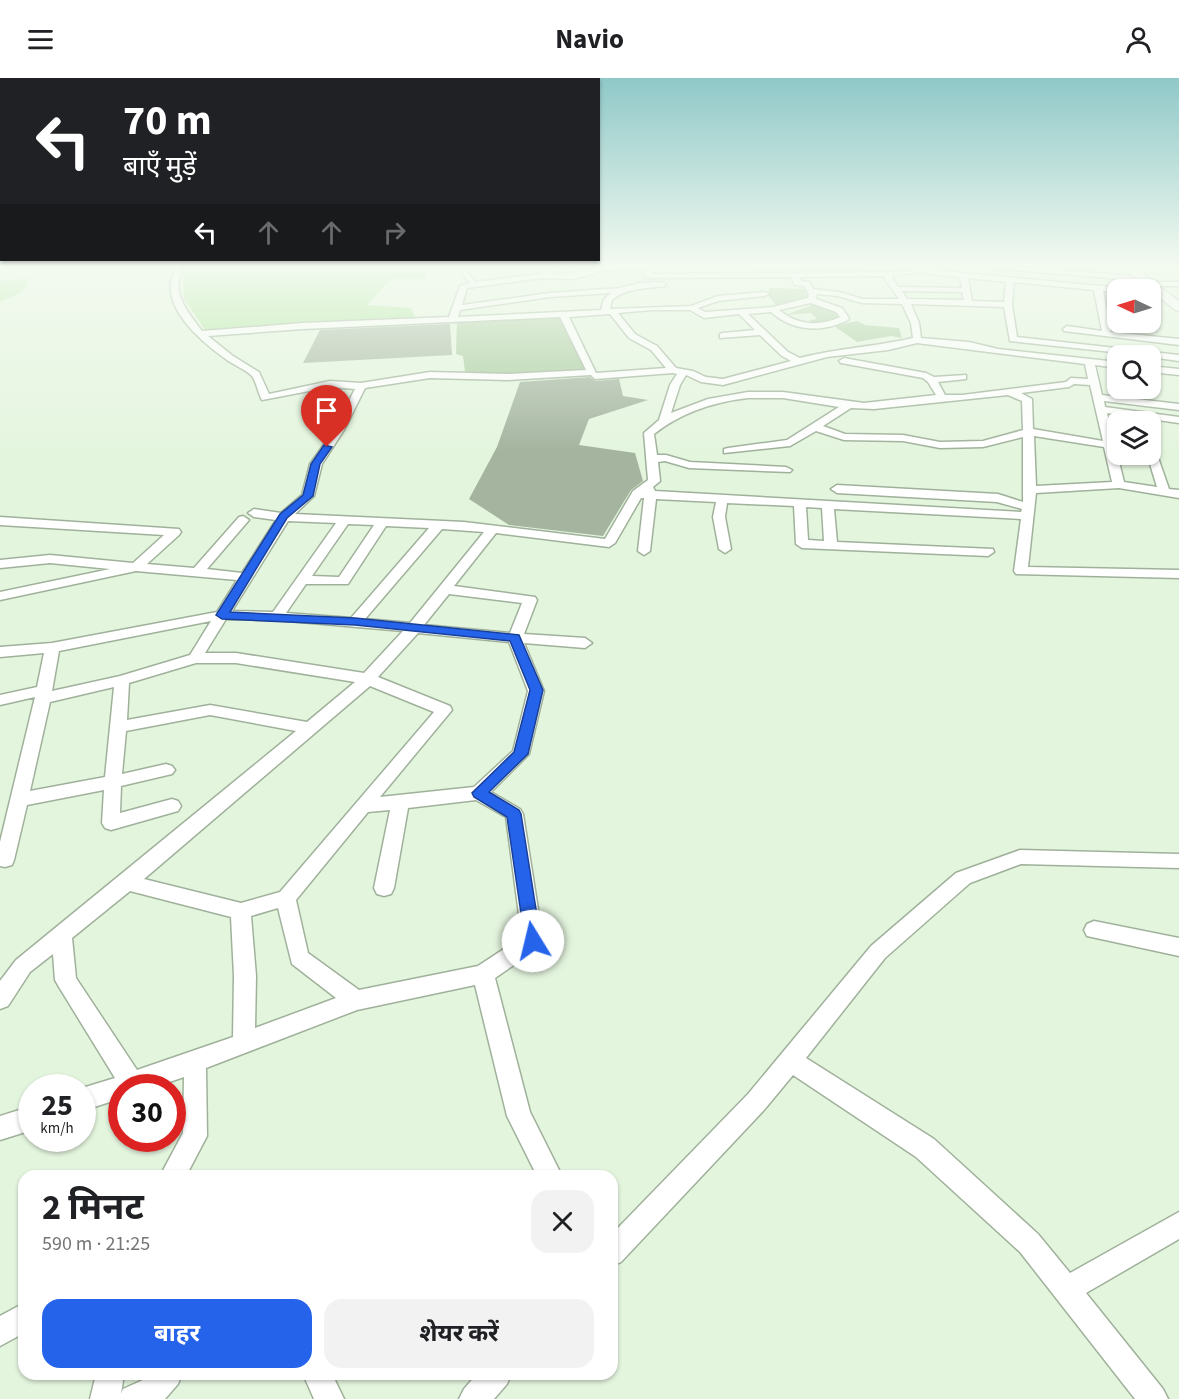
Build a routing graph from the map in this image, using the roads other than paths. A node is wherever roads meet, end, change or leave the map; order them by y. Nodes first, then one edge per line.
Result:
1 (195, 328) edge
2 (307, 328) edge
3 (570, 328) edge
4 (624, 328) edge
5 (719, 328) edge
6 (758, 328) edge
7 (919, 328) edge
8 (1011, 328) edge
9 (1106, 328) edge
10 (1067, 329) dead end
11 (763, 332) junction
12 (200, 334) junction
13 (1107, 334) junction
14 (917, 340) junction
15 (1179, 342) edge
16 (1179, 358) edge
17 (841, 359) junction
18 (800, 362) junction
19 (1089, 362) junction
20 (1107, 364) edge
21 (1161, 370) edge
22 (678, 371) junction
23 (1177, 372) edge
24 (595, 376) dead end
25 (963, 377) dead end
26 (932, 380) junction
27 (1094, 382) junction
28 (1179, 384) edge
29 (361, 386) junction
30 (1008, 391) junction
31 (1098, 397) junction
32 (942, 398) junction
33 (1142, 399) edge
34 (1143, 402) junction
35 (849, 405) junction
36 (1179, 407) edge
37 (1100, 409) junction
38 (1109, 411) edge
39 (1161, 419) edge
40 (664, 420) junction
41 (1179, 420) edge
42 (815, 427) junction
43 (1028, 432) junction
44 (1107, 437) edge
45 (1107, 445) edge
46 (728, 451) dead end
47 (650, 459) junction
48 (1114, 465) edge
49 (1155, 465) edge
50 (786, 470) dead end
51 (1119, 485) junction
52 (837, 489) dead end
53 (1030, 490) junction
54 (645, 492) junction
55 (1164, 492) junction
56 (1179, 494) edge
57 (722, 499) junction
58 (800, 504) junction
59 (828, 506) junction
60 (1027, 512) junction
61 (284, 517) junction
62 (345, 520) junction
63 (0, 521) edge
64 (382, 522) junction
65 (438, 525) junction
66 (493, 530) junction
67 (831, 545) junction
68 (725, 549) dead end
69 (644, 551) dead end
70 (988, 552) dead end
71 (0, 564) edge
72 (136, 567) junction
73 (198, 572) junction
74 (1179, 574) edge
75 (246, 577) junction
76 (302, 580) junction
77 (445, 589) junction
78 (0, 596) edge
79 (222, 615) junction
80 (277, 616) junction
81 (355, 622) junction
82 (414, 628) junction
83 (514, 638) junction
84 (585, 643) dead end
85 (52, 648) junction
86 (0, 652) edge
87 (195, 658) junction
88 (368, 679) junction
89 (122, 680) junction
90 (44, 694) junction
91 (0, 700) edge
92 (118, 727) junction
93 (309, 728) junction
94 (166, 770) dead end
95 (113, 782) junction
96 (479, 793) junction
97 (19, 800) junction
98 (400, 802) junction
99 (172, 806) dead end
100 (363, 806) junction
101 (6, 834) edge
102 (5, 860) dead end
103 (1179, 861) edge
104 (127, 882) junction
105 (384, 888) dead end
106 (286, 898) junction
107 (241, 911) junction
108 (1094, 930) dead end
109 (62, 934) junction
110 (1179, 948) edge
111 (483, 974) junction
112 (0, 999) edge
113 (356, 1000) junction
114 (244, 1043) junction
115 (790, 1060) junction
116 (195, 1062) junction
117 (126, 1074) edge
118 (159, 1074) edge
119 (18, 1122) edge
120 (0, 1128) edge
121 (175, 1170) edge
122 (547, 1170) edge
123 (1179, 1225) edge
124 (618, 1247) edge
125 (1066, 1290) junction
126 (18, 1321) edge
127 (0, 1332) edge
128 (109, 1380) edge
129 (163, 1380) edge
130 (320, 1380) edge
131 (491, 1380) edge
132 (105, 1399) edge
133 (133, 1399) edge
134 (329, 1399) edge
135 (474, 1399) edge
136 (1154, 1399) edge

1 - 12 street
2 - 12 street
3 - 29 street
4 - 22 street
5 - 11 street
6 - 11 street
7 - 14 street
8 - 16 street
9 - 13 street
10 - 13 street
11 - 18 street
12 - 29 street
13 - 15 street
14 - 17 street
14 - 19 street
17 - 18 street
17 - 26 street
18 - 22 street
19 - 20 street
19 - 27 street
21 - 23 street
22 - 24 street
22 - 40 street
23 - 28 street
25 - 26 street
26 - 32 street
27 - 30 street
27 - 31 street
29 - 61 street
30 - 32 street
30 - 43 street
31 - 34 street
31 - 37 street
32 - 35 street
33 - 34 street
34 - 36 street
35 - 40 street
35 - 42 street
37 - 38 street
37 - 44 street
39 - 41 street
40 - 47 street
42 - 43 street
42 - 46 street
43 - 45 street
43 - 53 street
47 - 50 street
47 - 54 street
48 - 51 street
49 - 55 street
51 - 53 street
51 - 55 street
52 - 60 street
53 - 60 street
54 - 57 street
54 - 66 street
54 - 69 street
55 - 56 street
57 - 58 street
57 - 68 street
58 - 59 street
58 - 67 street
59 - 60 street
59 - 67 street
60 - 74 street
61 - 62 street
61 - 73 street
61 - 75 street
62 - 64 street
62 - 76 street
63 - 72 street
64 - 65 street
64 - 76 street
65 - 66 street
65 - 81 street
66 - 77 street
67 - 70 street
71 - 72 street
72 - 73 street
72 - 78 street
73 - 75 street
75 - 79 street
76 - 80 street
77 - 82 street
77 - 83 street
79 - 80 street
79 - 85 street
79 - 87 street
80 - 81 street
81 - 82 street
82 - 83 street
82 - 88 street
83 - 84 street
83 - 96 street
85 - 86 street
85 - 90 street
87 - 88 street
87 - 89 street
88 - 93 street
88 - 100 street
89 - 90 street
89 - 92 street
90 - 91 street
90 - 97 street
92 - 93 street
92 - 95 street
93 - 104 street
94 - 95 street
95 - 97 street
95 - 99 street
96 - 98 street
96 - 111 street
97 - 101 street
98 - 100 street
98 - 105 street
100 - 106 street
101 - 102 street
103 - 115 street
104 - 107 street
104 - 109 street
106 - 107 street
106 - 113 street
107 - 114 street
108 - 110 street
109 - 112 street
109 - 117 street
111 - 113 street
111 - 122 street
113 - 114 street
114 - 116 street
115 - 124 street
115 - 125 street
116 - 118 street
116 - 121 street
119 - 120 street
123 - 125 street
125 - 136 street
126 - 127 street
128 - 132 street
129 - 133 street
130 - 134 street
131 - 135 street

